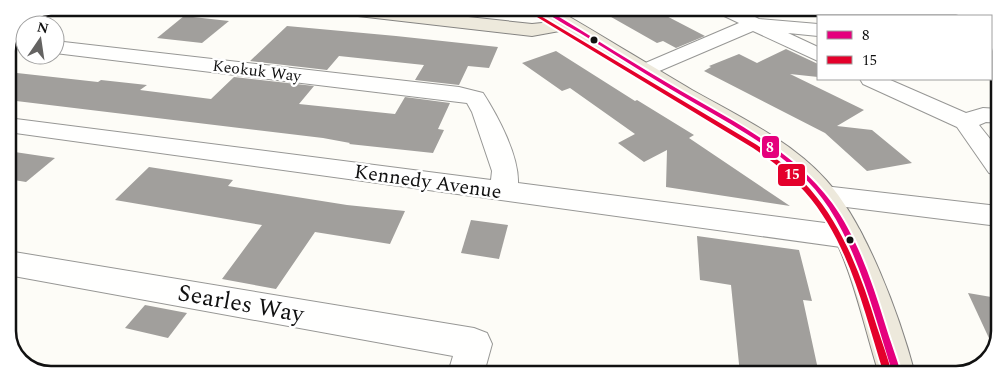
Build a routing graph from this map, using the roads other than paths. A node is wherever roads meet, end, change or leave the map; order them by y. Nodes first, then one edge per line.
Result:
1 (416, 16) joint
2 (494, 16) edge
3 (555, 16) edge
4 (738, 16) edge
5 (488, 18) junction
6 (569, 24) junction
7 (753, 24) junction
8 (817, 30) edge
9 (65, 48) edge
10 (817, 55) edge
11 (643, 70) junction
12 (873, 80) edge
13 (991, 116) edge
14 (965, 122) junction
15 (16, 126) edge
16 (991, 157) edge
17 (504, 191) junction
18 (824, 196) junction
19 (991, 215) edge
20 (848, 237) junction
21 (16, 265) edge
22 (470, 359) edge
23 (893, 366) edge

1 - 5 main road
1 - 6 main road
2 - 5 main road
3 - 6 main road
4 - 7 street
5 - 6 main road
6 - 11 main road
7 - 8 street
7 - 10 street
7 - 11 street
9 - 17 street, Keokuk Way
11 - 18 main road
12 - 14 street
13 - 14 street
14 - 16 street
15 - 17 street, Kennedy Avenue
17 - 20 street, Kennedy Avenue
18 - 19 street
18 - 20 main road
20 - 23 main road
21 - 22 street, Searles Way

